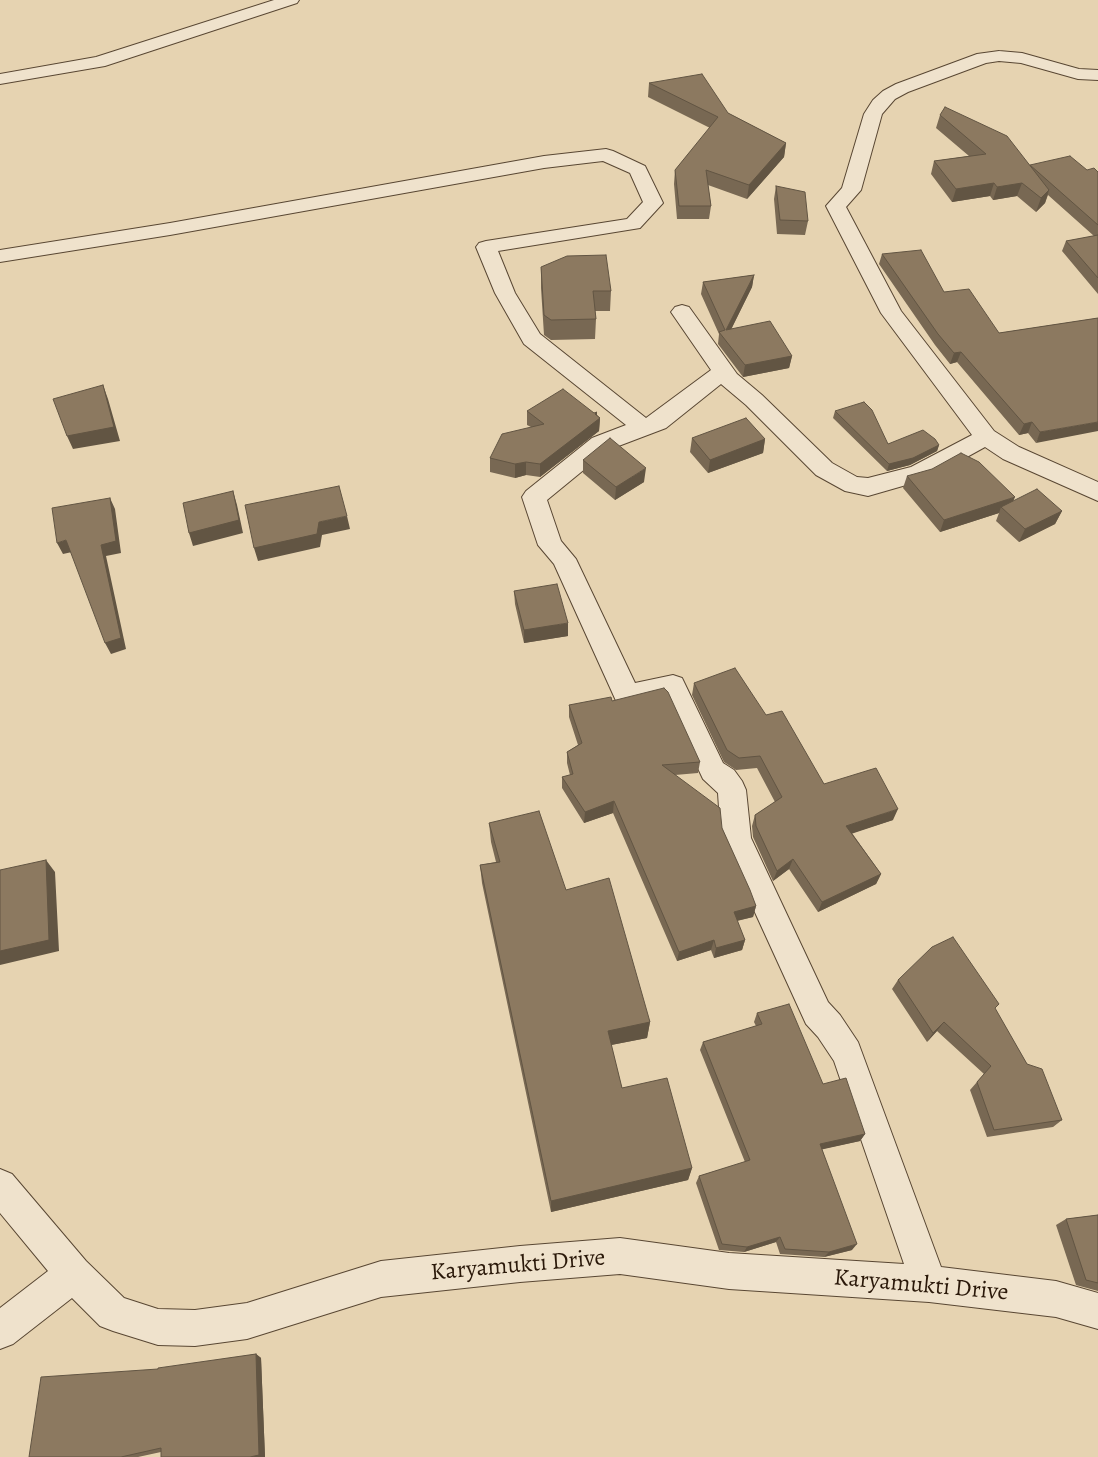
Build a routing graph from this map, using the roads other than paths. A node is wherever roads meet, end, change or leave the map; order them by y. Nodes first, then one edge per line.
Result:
1 (292, 0) edge
2 (1098, 75) edge
3 (0, 78) edge
4 (0, 256) edge
5 (682, 312) dead end
6 (723, 372) junction
7 (643, 426) junction
8 (986, 437) junction
9 (1098, 492) edge
10 (0, 1186) edge
11 (74, 1274) junction
12 (929, 1284) junction
13 (1098, 1311) edge
14 (0, 1331) edge

1 - 3 street
2 - 8 street
4 - 7 street
5 - 6 street
6 - 7 street
6 - 8 street
7 - 12 street
8 - 9 street
10 - 11 street, Karyamukti Drive
11 - 12 street, Karyamukti Drive
11 - 14 street
12 - 13 street, Karyamukti Drive

